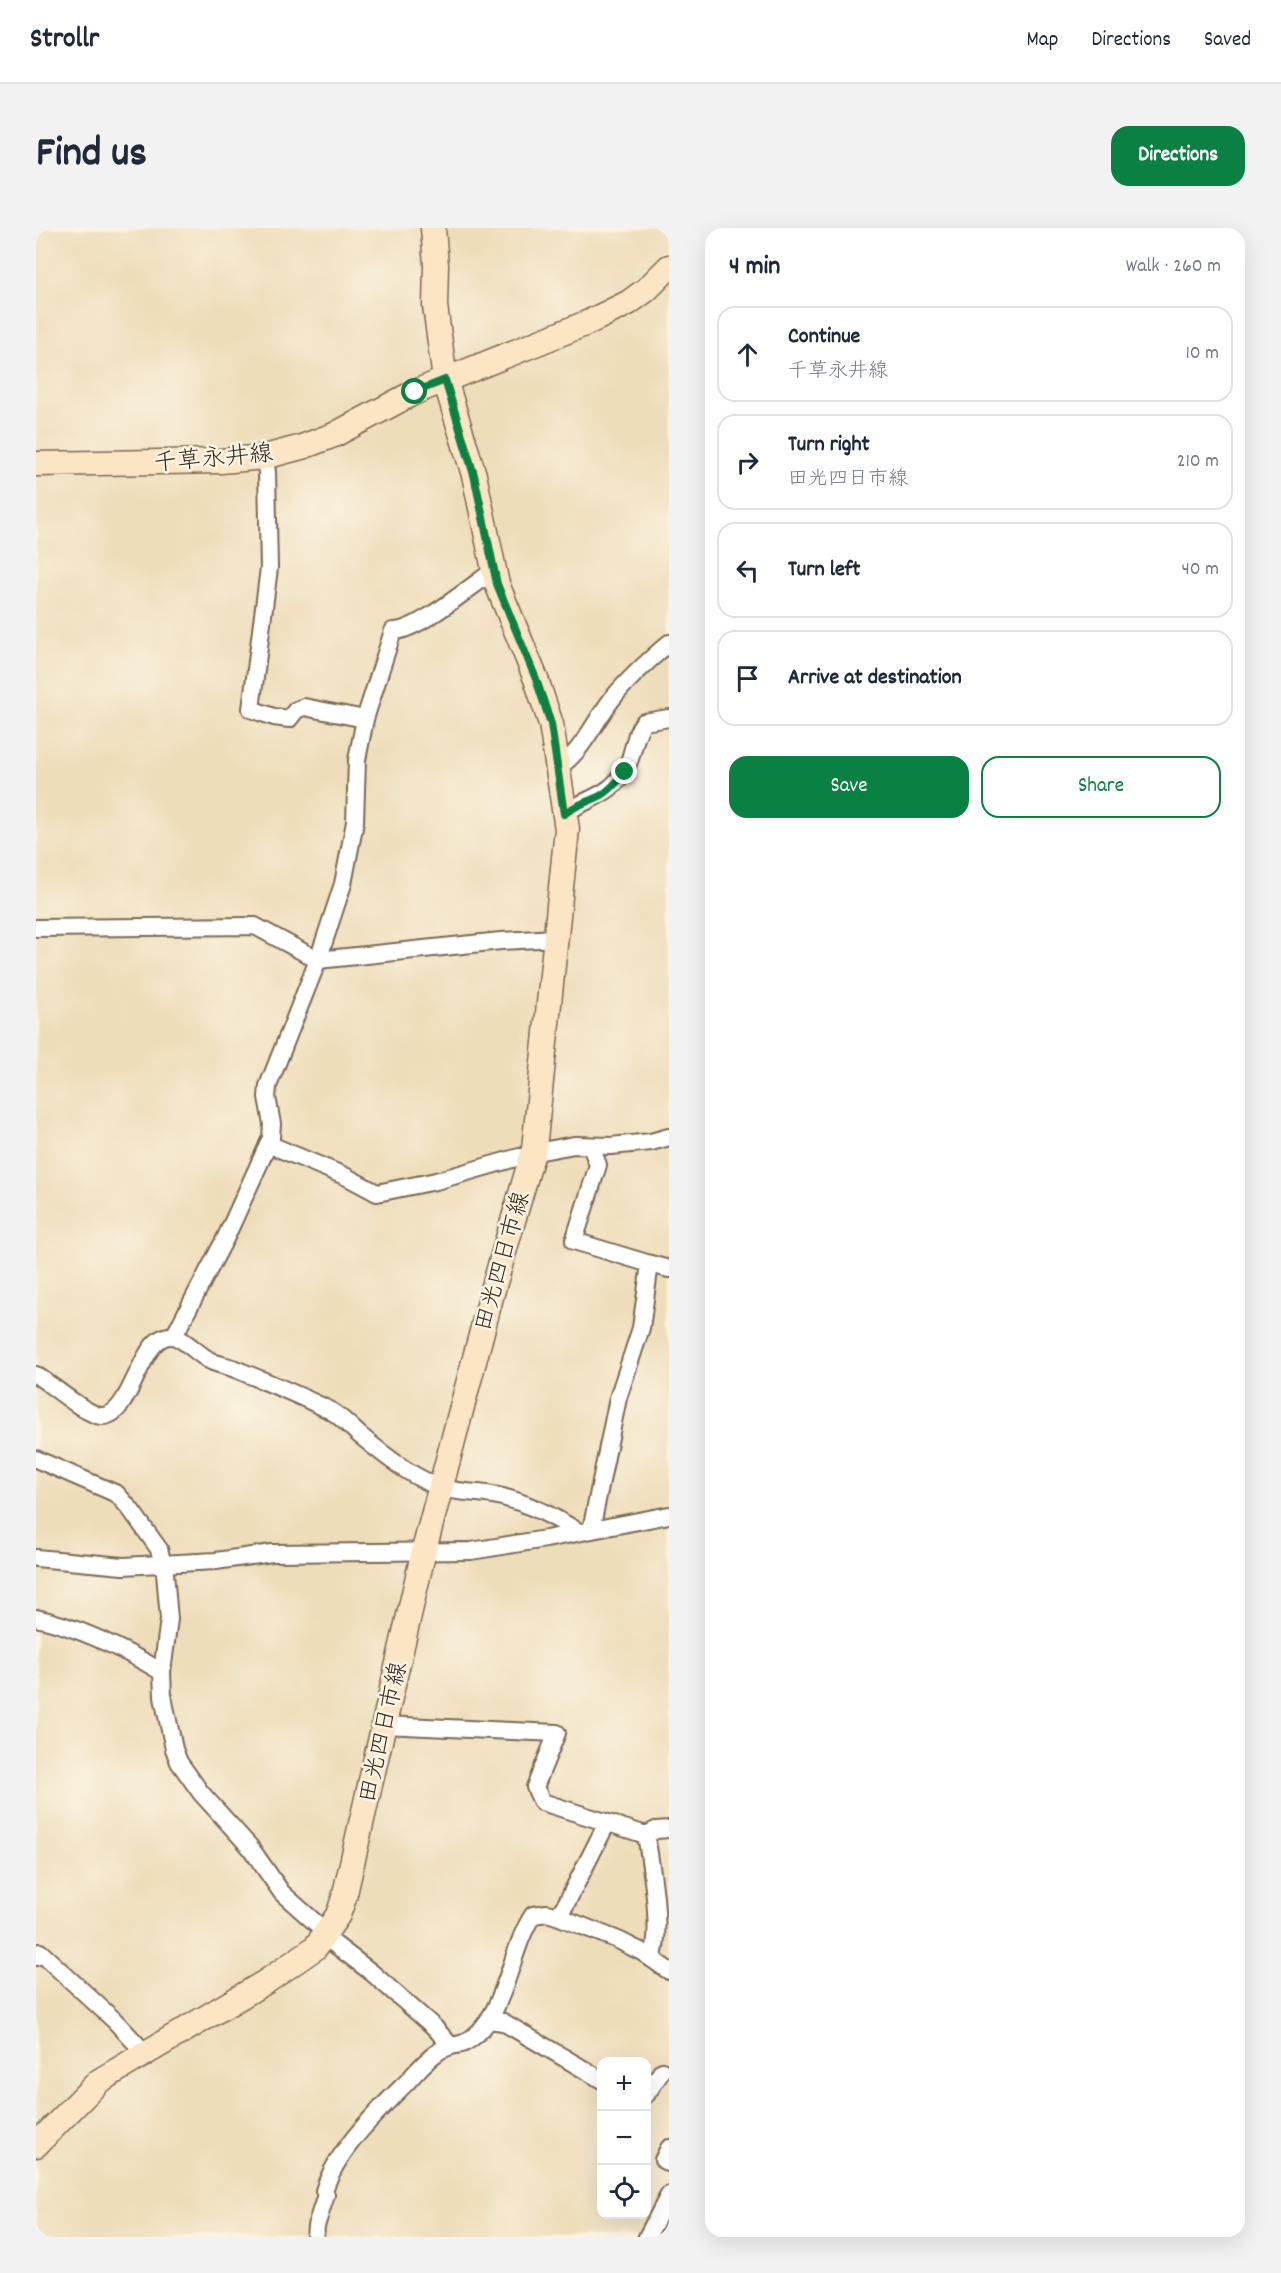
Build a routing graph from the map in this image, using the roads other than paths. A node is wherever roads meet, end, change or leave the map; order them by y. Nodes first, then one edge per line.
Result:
1 (433, 228) edge
2 (669, 267) edge
3 (445, 380) junction
4 (264, 457) junction
5 (36, 464) edge
6 (495, 570) junction
7 (669, 643) edge
8 (669, 718) edge
9 (365, 719) junction
10 (557, 768) junction
11 (564, 814) junction
12 (36, 928) edge
13 (557, 938) junction
14 (318, 960) junction
15 (669, 1137) edge
16 (268, 1144) junction
17 (591, 1146) junction
18 (532, 1155) junction
19 (650, 1264) junction
20 (669, 1269) edge
21 (174, 1336) junction
22 (36, 1375) edge
23 (36, 1459) edge
24 (440, 1487) junction
25 (669, 1515) edge
26 (585, 1531) junction
27 (424, 1550) junction
28 (36, 1558) edge
29 (162, 1565) junction
30 (36, 1618) edge
31 (162, 1672) junction
32 (384, 1725) junction
33 (607, 1823) junction
34 (669, 1829) edge
35 (646, 1835) junction
36 (652, 1873) junction
37 (669, 1876) edge
38 (557, 1916) junction
39 (326, 1935) junction
40 (36, 1956) edge
41 (652, 1959) junction
42 (669, 1971) edge
43 (489, 2020) junction
44 (451, 2046) junction
45 (145, 2053) junction
46 (659, 2073) edge
47 (597, 2077) edge
48 (651, 2087) edge
49 (36, 2145) edge
50 (669, 2148) edge
51 (669, 2163) edge
52 (669, 2195) edge
53 (315, 2237) edge
54 (647, 2237) edge

1 - 3 main road, 田光四日市線
2 - 3 main road, 千草永井線
3 - 4 main road, 千草永井線
3 - 6 main road, 田光四日市線
4 - 5 main road, 千草永井線
4 - 9 street
6 - 9 street
6 - 10 main road, 田光四日市線
7 - 10 street
8 - 11 street
9 - 14 street
10 - 11 main road, 田光四日市線
11 - 13 main road, 田光四日市線
12 - 14 street
13 - 14 street
13 - 18 main road, 田光四日市線
14 - 16 street
15 - 17 street
16 - 18 street
16 - 21 street
17 - 18 street
17 - 19 street
18 - 24 main road, 田光四日市線
19 - 20 street
19 - 26 street
21 - 22 street
21 - 24 street
23 - 29 street
24 - 26 street
24 - 27 main road, 田光四日市線
25 - 26 street
26 - 27 street
27 - 29 street
27 - 32 main road, 田光四日市線
28 - 29 street
29 - 31 street
30 - 31 street
31 - 39 street
32 - 33 street
32 - 39 main road, 田光四日市線
33 - 35 street
33 - 38 street
34 - 35 street
35 - 36 street
36 - 37 street
36 - 41 street
38 - 41 street
38 - 43 street
39 - 44 street
39 - 45 main road, 田光四日市線
40 - 45 street
41 - 42 street
43 - 44 street
43 - 47 street
44 - 53 street
45 - 49 main road, 田光四日市線
46 - 48 street
50 - 51 street
52 - 54 street

